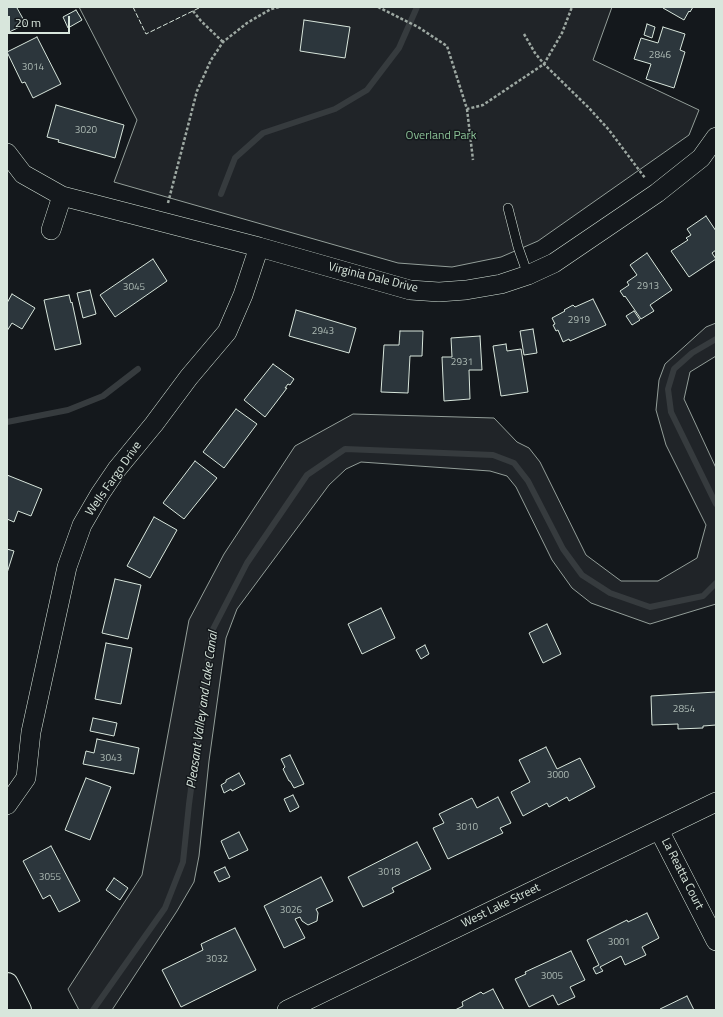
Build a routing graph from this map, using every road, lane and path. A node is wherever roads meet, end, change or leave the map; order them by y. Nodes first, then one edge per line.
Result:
1 (279, 7) edge
2 (378, 7) edge
3 (572, 7) edge
4 (193, 10) dead end
5 (524, 34) dead end
6 (223, 42) junction
7 (544, 64) junction
8 (467, 109) junction
9 (716, 138) edge
10 (7, 153) edge
11 (473, 160) dead end
12 (657, 193) junction
13 (62, 196) junction
14 (508, 208) dead end
15 (163, 221) junction
16 (51, 230) dead end
17 (259, 247) junction
18 (528, 275) junction
19 (716, 802) edge
20 (7, 805) edge
21 (659, 830) junction
22 (716, 941) edge
23 (7, 984) edge
24 (20, 1010) edge
25 (287, 1010) edge

1 - 6 path
2 - 8 path
3 - 7 path
4 - 6 path
5 - 7 path
6 - 15 path
7 - 8 path
7 - 12 path
8 - 11 path
9 - 12 street, Virginia Dale Drive
10 - 13 street, Virginia Dale Drive
12 - 18 street, Virginia Dale Drive
13 - 15 street, Virginia Dale Drive
13 - 16 street
14 - 18 lane
15 - 17 street, Virginia Dale Drive
17 - 18 street, Virginia Dale Drive
17 - 20 street, Wells Fargo Drive
19 - 21 street, West Lake Street
21 - 22 street, La Reatta Court
21 - 25 street, West Lake Street
23 - 24 main road

